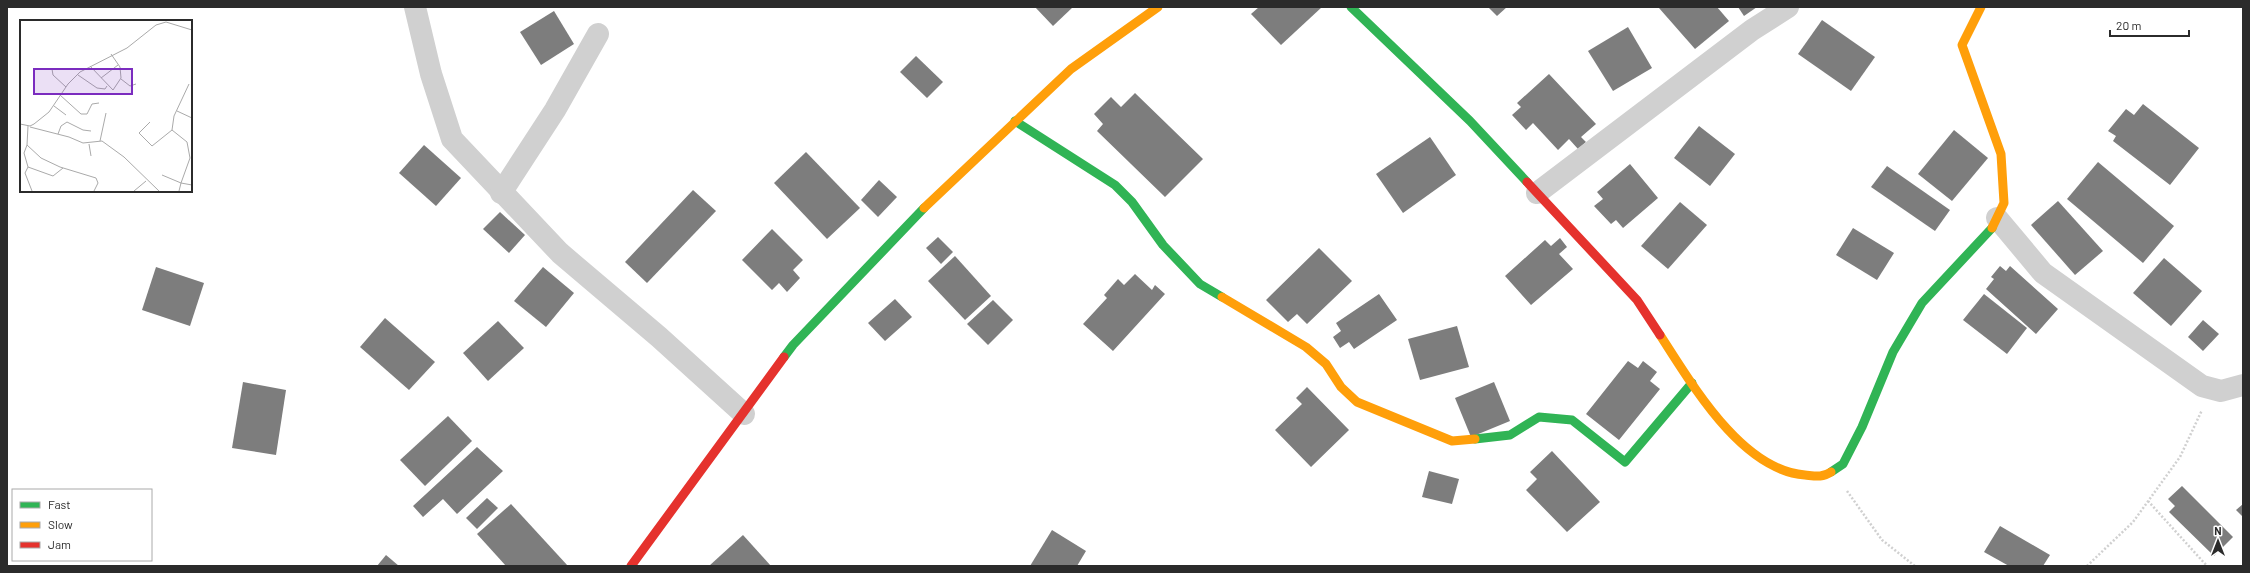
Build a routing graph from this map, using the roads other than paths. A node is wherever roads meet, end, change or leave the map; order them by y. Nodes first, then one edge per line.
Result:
1 (415, 7) edge
2 (1158, 7) edge
3 (1351, 7) edge
4 (1788, 7) edge
5 (1982, 7) edge
6 (598, 34) dead end
7 (1015, 121) junction
8 (501, 193) junction
9 (1537, 193) junction
10 (1997, 218) junction
11 (1692, 383) junction
12 (2243, 385) edge
13 (744, 414) junction
14 (631, 566) edge

1 - 8 street
2 - 7 street
3 - 9 street
4 - 9 street
5 - 10 street
6 - 8 street
7 - 11 street
7 - 13 street
8 - 13 street
9 - 11 street
10 - 11 street
10 - 12 street
13 - 14 street

